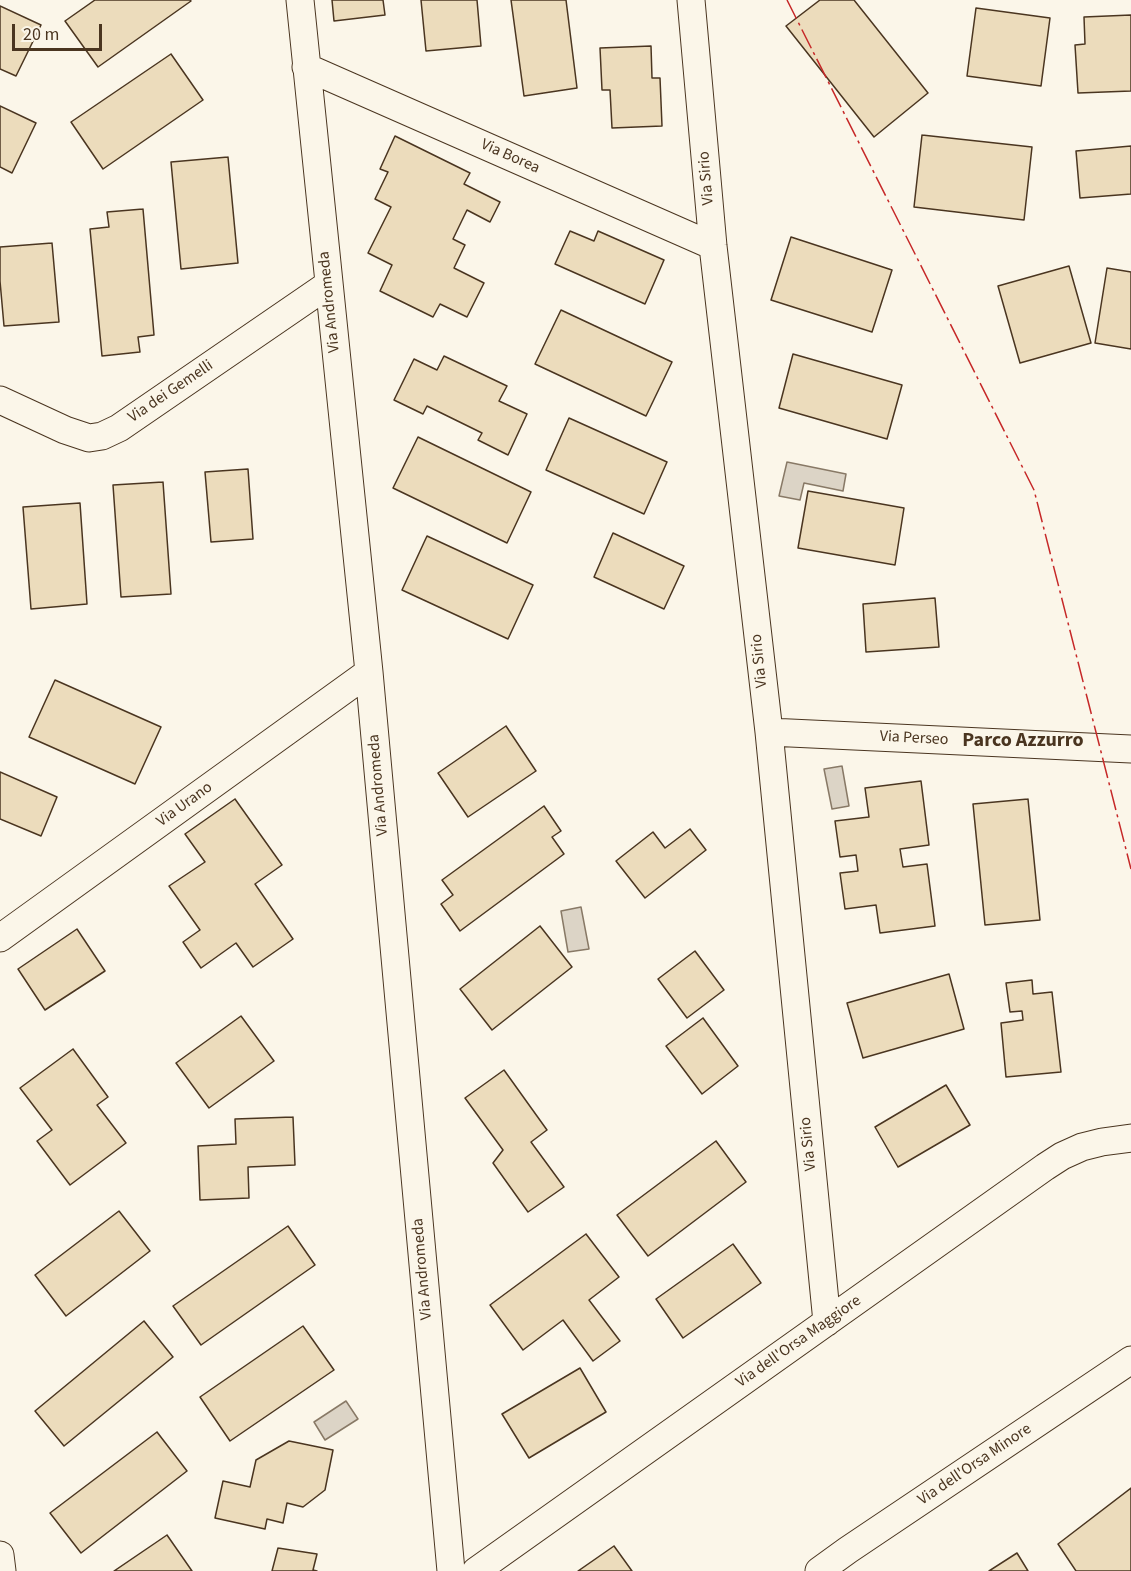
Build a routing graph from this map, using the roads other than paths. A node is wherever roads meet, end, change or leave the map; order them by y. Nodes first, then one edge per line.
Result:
1 (300, 0) edge
2 (691, 0) edge
3 (306, 68) junction
4 (713, 246) junction
5 (329, 284) junction
6 (0, 400) edge
7 (369, 672) junction
8 (769, 732) junction
9 (1131, 749) edge
10 (0, 938) edge
11 (1128, 1140) edge
12 (827, 1322) junction
13 (1131, 1360) edge
14 (0, 1555) edge
15 (849, 1561) edge
16 (2, 1571) edge
17 (451, 1571) edge
18 (476, 1571) edge
19 (819, 1571) edge

1 - 3 street, Via Andromeda
2 - 4 street, Via Sirio
3 - 4 street, Via Borea
3 - 5 street, Via Andromeda
4 - 8 street, Via Sirio
5 - 6 street, Via dei Gemelli
5 - 7 street, Via Andromeda
7 - 10 street, Via Urano
7 - 17 street, Via Andromeda
8 - 9 street, Via Perseo
8 - 12 street, Via Sirio
11 - 12 street, Via dell'Orsa Maggiore
12 - 18 street, Via dell'Orsa Maggiore
13 - 15 street, Via dell'Orsa Minore
14 - 16 street
15 - 19 street, Via dell'Orsa Minore

